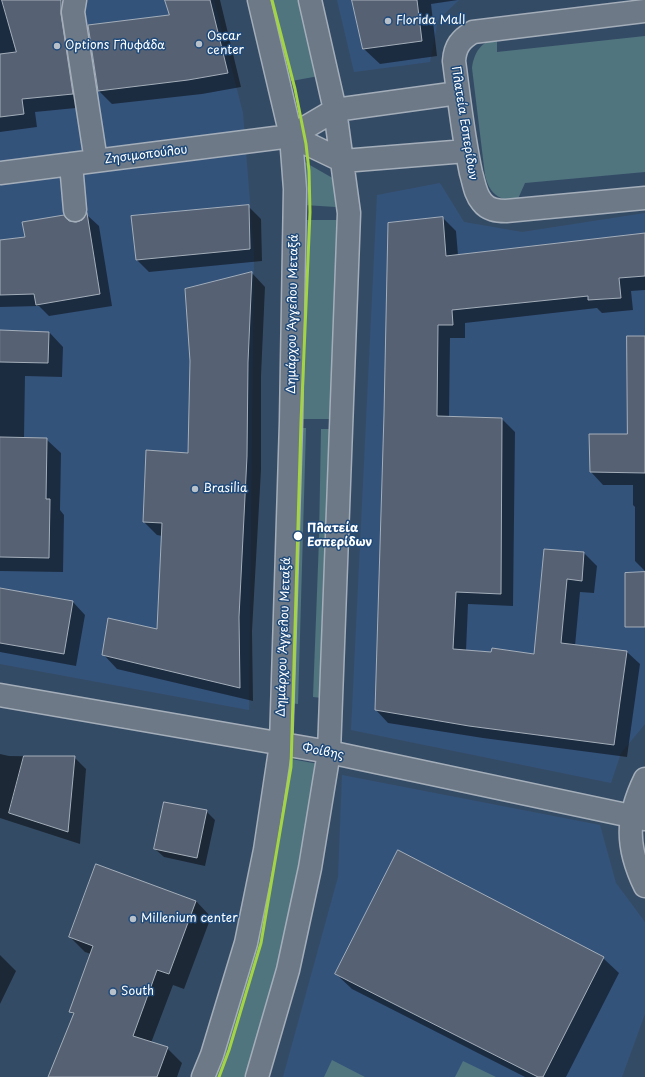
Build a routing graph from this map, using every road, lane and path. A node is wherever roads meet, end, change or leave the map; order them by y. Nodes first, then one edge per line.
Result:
1 (75, 0) edge
2 (259, 0) edge
3 (310, 0) edge
4 (645, 11) edge
5 (458, 93) junction
6 (335, 110) junction
7 (291, 136) junction
8 (466, 151) junction
9 (96, 161) junction
10 (343, 162) junction
11 (71, 164) junction
12 (0, 174) edge
13 (645, 198) edge
14 (75, 210) dead end
15 (0, 695) edge
16 (281, 744) junction
17 (329, 752) junction
18 (645, 779) edge
19 (638, 817) edge
20 (645, 886) edge
21 (203, 1077) edge
22 (257, 1077) edge

1 - 9 street
2 - 7 street, Δημάρχου Άγγελου Μεταξά
3 - 6 street
4 - 5 street, Πλατεία Εσπερίδων
5 - 6 street, Ζησιμοπούλου
5 - 8 street, Πλατεία Εσπερίδων
6 - 7 street, Ζησιμοπούλου
6 - 10 street
7 - 9 street, Ζησιμοπούλου
7 - 10 street
7 - 16 street, Δημάρχου Άγγελου Μεταξά
8 - 10 street
8 - 13 street, Πλατεία Εσπερίδων
9 - 11 street, Ζησιμοπούλου
10 - 17 street
11 - 12 street, Ζησιμοπούλου
11 - 14 street
15 - 16 street, Φοίβης
16 - 17 street, Φοίβης
16 - 21 street, Δημάρχου Άγγελου Μεταξά
17 - 19 street, Φοίβης
17 - 22 street
18 - 19 street
19 - 20 street

